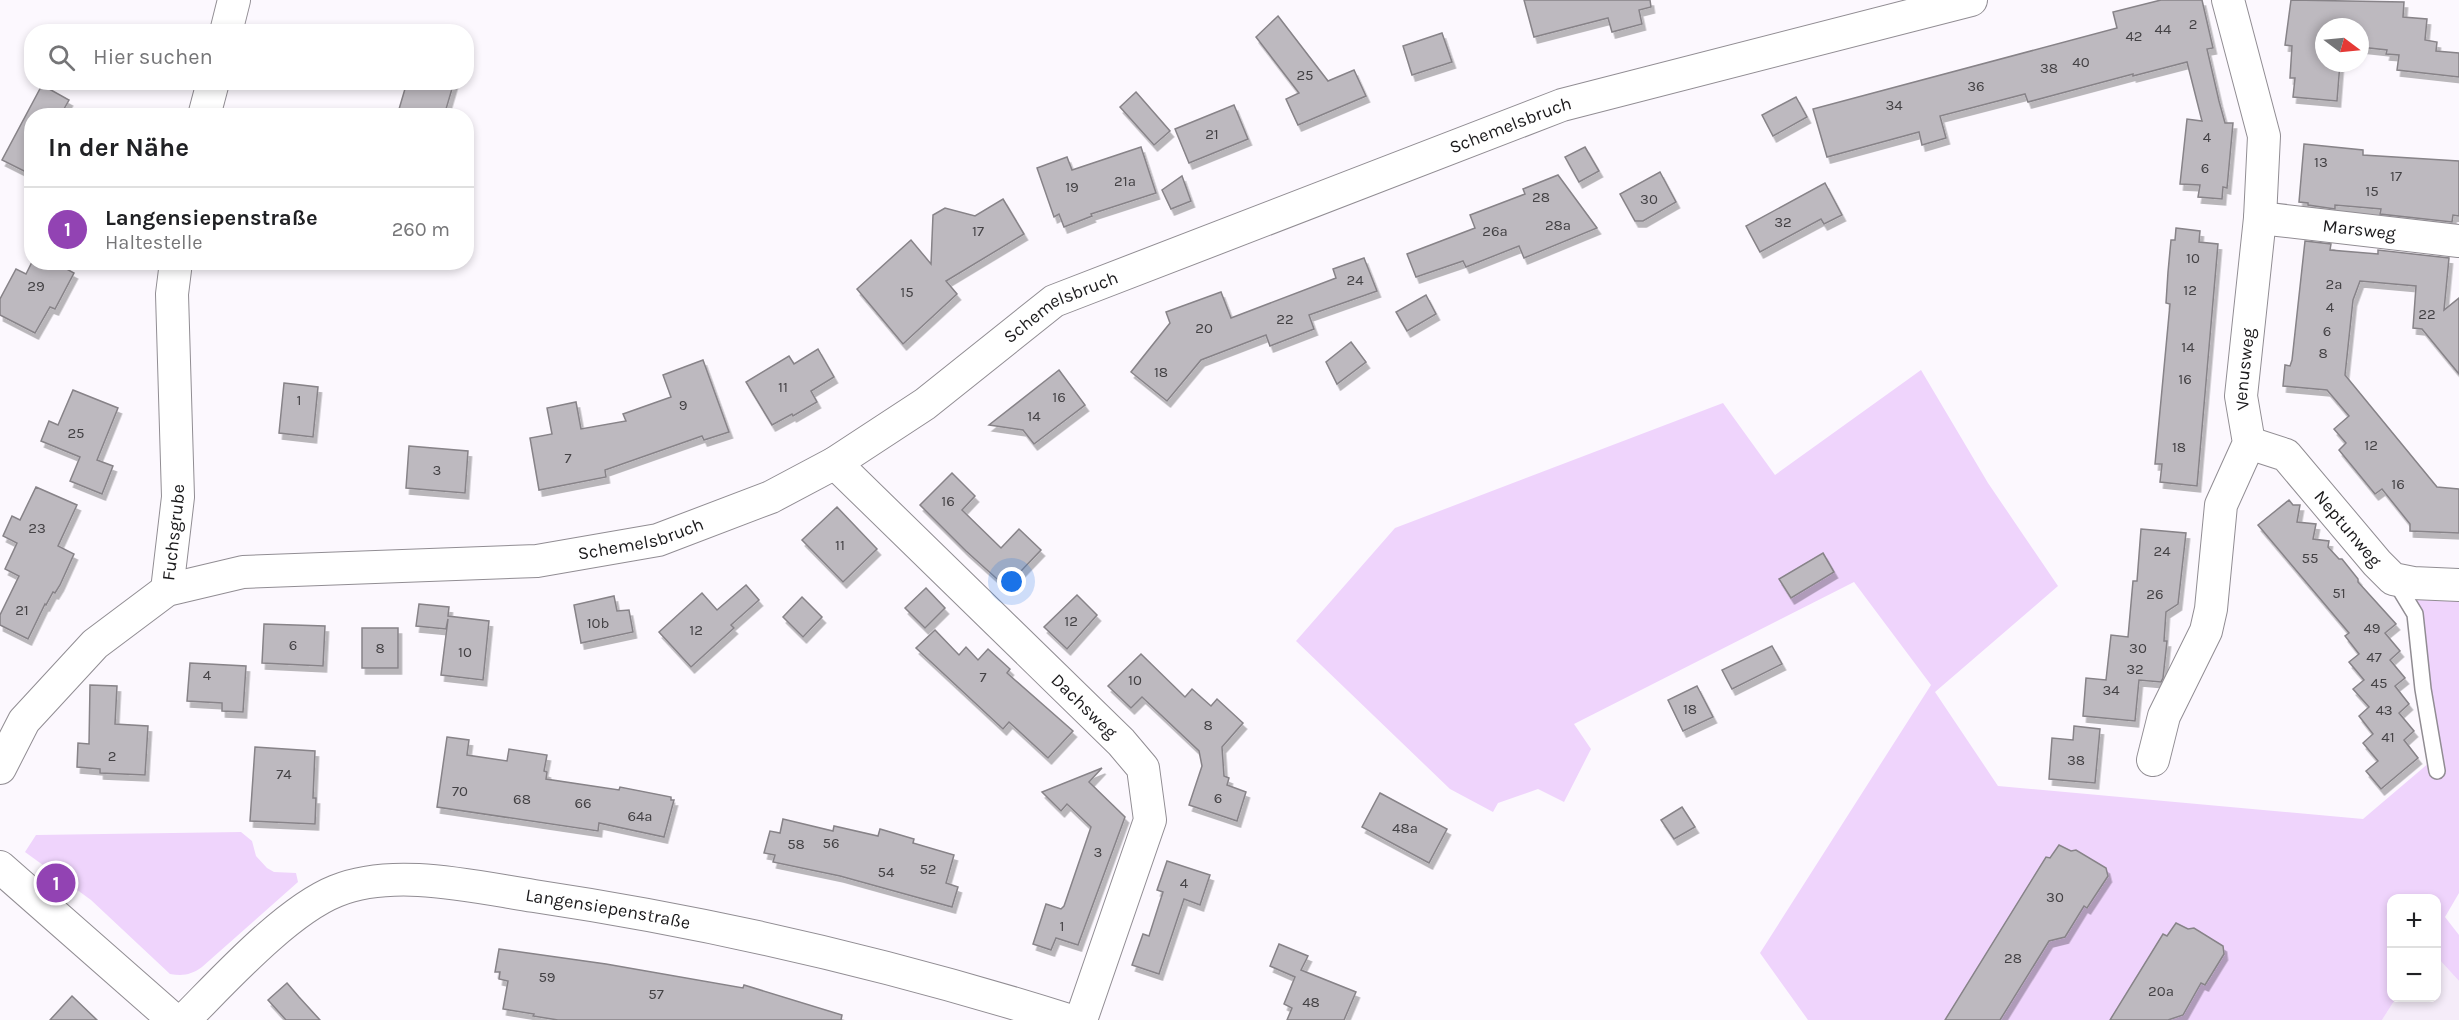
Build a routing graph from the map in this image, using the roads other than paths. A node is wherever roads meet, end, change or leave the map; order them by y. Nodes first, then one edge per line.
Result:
1 (234, 0) edge
2 (1971, 0) edge
3 (2228, 0) edge
4 (228, 24) edge
5 (211, 90) edge
6 (206, 108) edge
7 (2260, 218) junction
8 (2459, 241) edge
9 (175, 270) edge
10 (2250, 443) junction
11 (835, 463) junction
12 (2393, 579) junction
13 (2459, 585) edge
14 (167, 590) junction
15 (2152, 760) dead end
16 (0, 768) edge
17 (2437, 771) dead end
18 (0, 867) edge
19 (1003, 1010) edge
20 (174, 1020) edge
21 (184, 1020) edge
22 (1068, 1020) edge
23 (1081, 1020) edge

1 - 4 street
2 - 11 street, Schemelsbruch
3 - 7 street, Venusweg
5 - 6 street
7 - 8 street, Marsweg
7 - 10 street, Venusweg
9 - 14 street, Fuchsgrube
10 - 12 street, Neptunweg
10 - 15 street
11 - 14 street, Schemelsbruch
11 - 23 street, Dachsweg
12 - 13 street, Neptunweg
12 - 17 lane
14 - 16 street, Fuchsgrube
18 - 20 street
19 - 21 street, Langensiepenstraße
19 - 22 street, Langensiepenstraße

